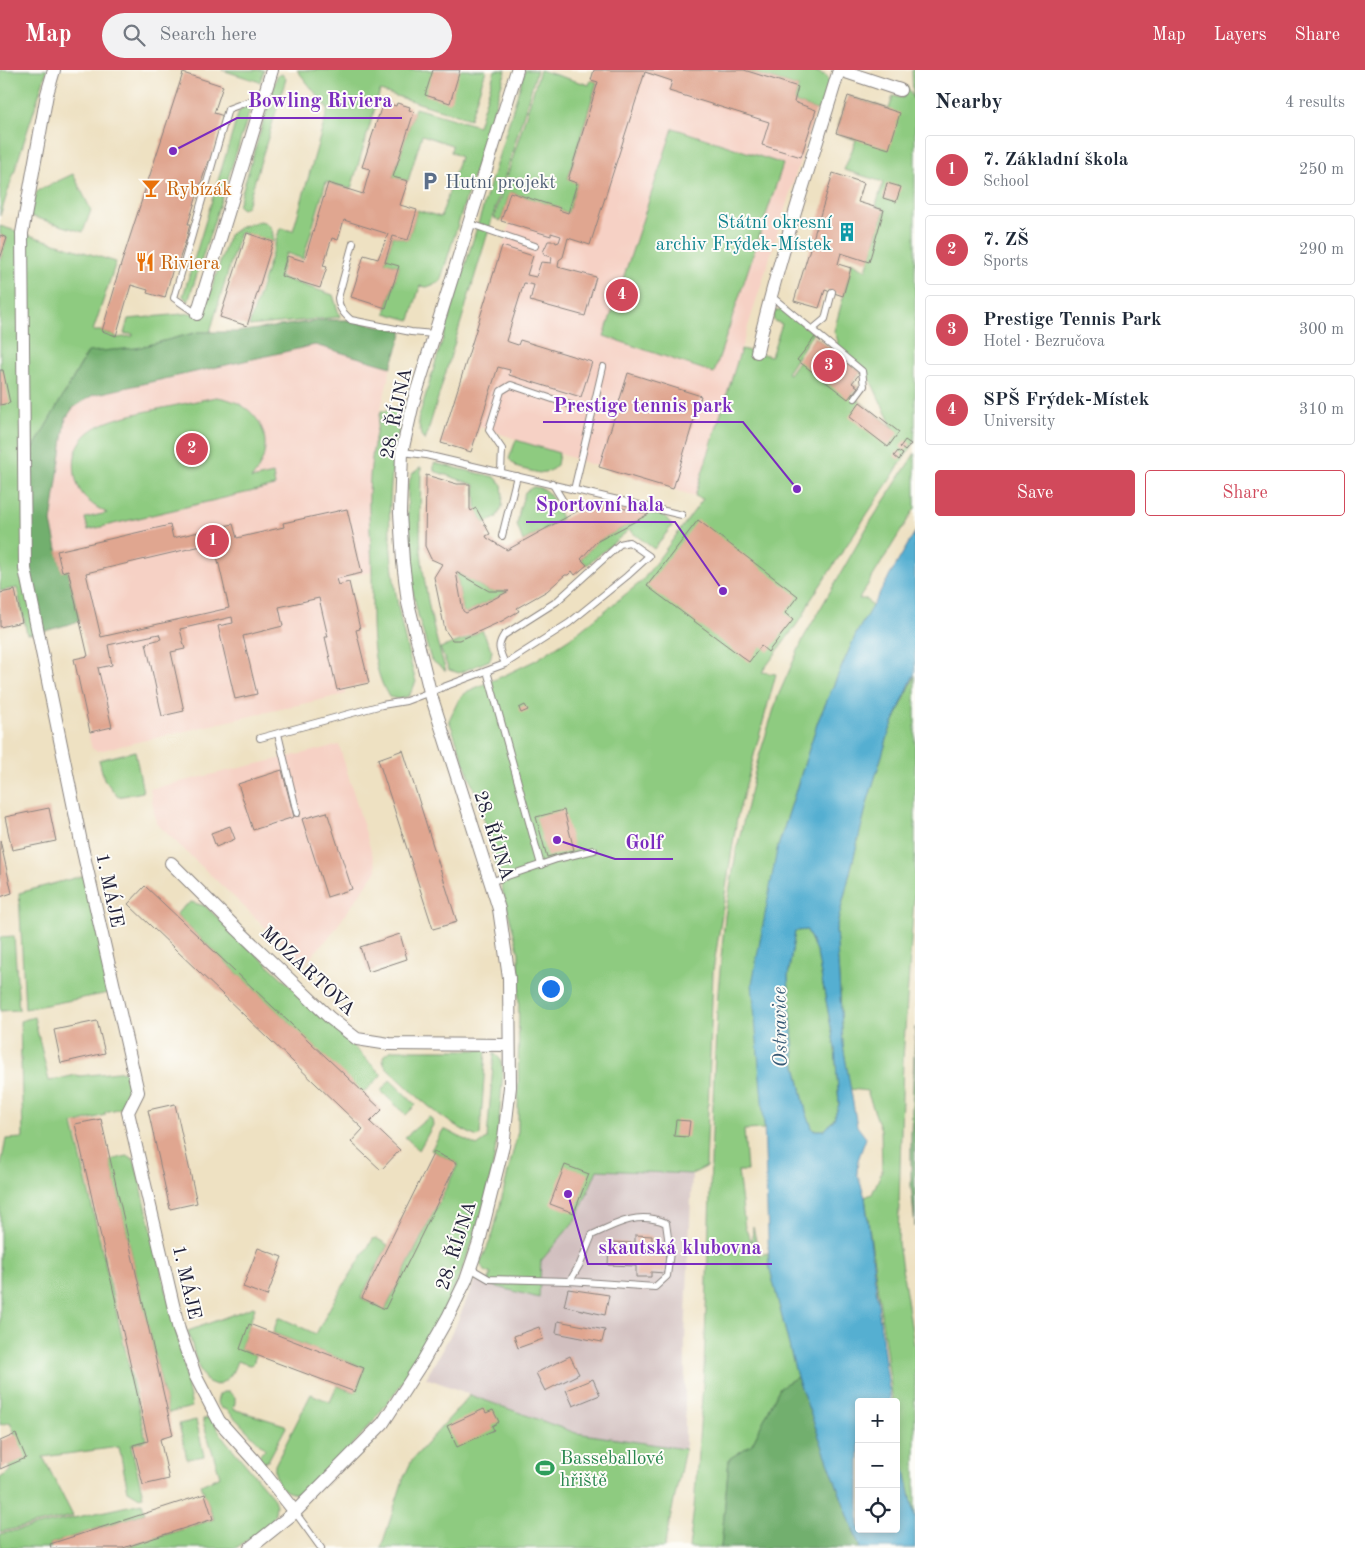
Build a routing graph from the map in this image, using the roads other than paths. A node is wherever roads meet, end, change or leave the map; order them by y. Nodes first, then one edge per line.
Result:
1 (54, 70) edge
2 (272, 70) edge
3 (517, 70) edge
4 (840, 70) edge
5 (900, 90) dead end
6 (264, 96) junction
7 (468, 223) junction
8 (353, 243) dead end
9 (535, 246) dead end
10 (832, 292) dead end
11 (771, 296) junction
12 (197, 314) joint
13 (813, 329) junction
14 (434, 334) junction
15 (757, 352) dead end
16 (603, 367) dead end
17 (855, 398) dead end
18 (592, 412) junction
19 (402, 452) junction
20 (501, 472) junction
21 (518, 476) junction
22 (552, 483) junction
23 (574, 490) junction
24 (566, 506) dead end
25 (682, 515) dead end
26 (502, 536) dead end
27 (505, 664) junction
28 (487, 671) junction
29 (430, 692) junction
30 (278, 734) junction
31 (260, 738) dead end
32 (297, 813) dead end
33 (594, 850) dead end
34 (171, 863) dead end
35 (541, 865) junction
36 (490, 882) junction
37 (509, 1045) junction
38 (470, 1268) junction
39 (570, 1281) junction
40 (295, 1512) junction
41 (250, 1548) edge
42 (321, 1548) edge

1 - 40 street, 1. MÁJE
2 - 6 street
3 - 7 street, 28. ŘÍJNA
4 - 5 street
4 - 11 street
6 - 12 street
6 - 12 lane
7 - 9 lane
7 - 14 street, 28. ŘÍJNA
8 - 14 lane
10 - 13 lane
11 - 13 lane
11 - 15 street
13 - 17 lane
14 - 19 street, 28. ŘÍJNA
16 - 18 lane
18 - 20 lane
18 - 23 lane
19 - 20 lane
19 - 29 street, 28. ŘÍJNA
20 - 21 lane
21 - 22 lane
21 - 26 lane
22 - 23 lane
22 - 24 lane
23 - 25 lane
27 - 27 lane
27 - 28 lane
28 - 29 lane
28 - 35 lane
29 - 30 lane
29 - 36 street, 28. ŘÍJNA
30 - 31 lane
30 - 32 lane
33 - 35 lane
34 - 37 street, MOZARTOVA
35 - 36 lane
36 - 37 street, 28. ŘÍJNA
37 - 38 street, 28. ŘÍJNA
38 - 39 lane
38 - 40 street, 28. ŘÍJNA
39 - 39 lane
40 - 41 street, 28. ŘÍJNA
40 - 42 lane

